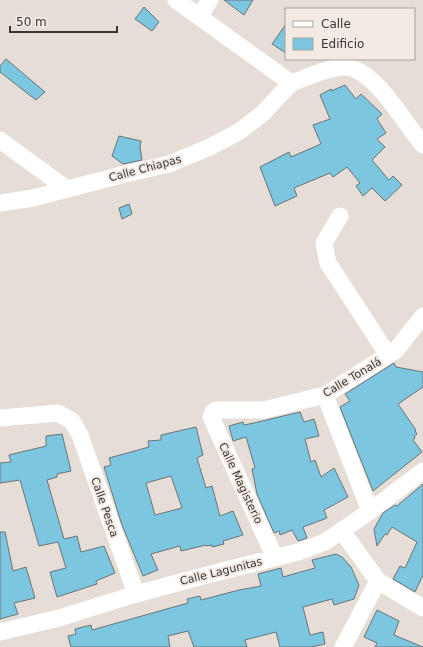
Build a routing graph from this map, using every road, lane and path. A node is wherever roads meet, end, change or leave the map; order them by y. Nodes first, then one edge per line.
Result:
1 (176, 0) edge
2 (210, 0) edge
3 (199, 17) junction
4 (291, 83) junction
5 (0, 140) edge
6 (423, 145) edge
7 (68, 189) junction
8 (0, 203) edge
9 (340, 216) dead end
10 (423, 316) edge
11 (388, 355) junction
12 (325, 395) junction
13 (216, 410) joint
14 (0, 418) edge
15 (423, 471) edge
16 (370, 511) junction
17 (342, 531) junction
18 (275, 558) junction
19 (378, 581) junction
20 (136, 594) junction
21 (423, 608) edge
22 (0, 632) edge
23 (343, 647) edge

1 - 3 street
2 - 3 street
3 - 4 street
4 - 6 street
4 - 7 street, Calle Chiapas
5 - 7 street
7 - 8 street, Calle Chiapas
9 - 11 street
10 - 11 street, Calle Tonalá
11 - 12 street, Calle Tonalá
12 - 13 street, Calle Tonalá
12 - 16 street
13 - 18 street, Calle Magisterio
14 - 20 street, Calle Pesca
15 - 16 street, Calle Lagunitas
16 - 17 street, Calle Lagunitas
17 - 18 street, Calle Lagunitas
17 - 19 street
18 - 20 street, Calle Lagunitas
19 - 21 street
19 - 23 street
20 - 22 street, Calle Lagunitas

